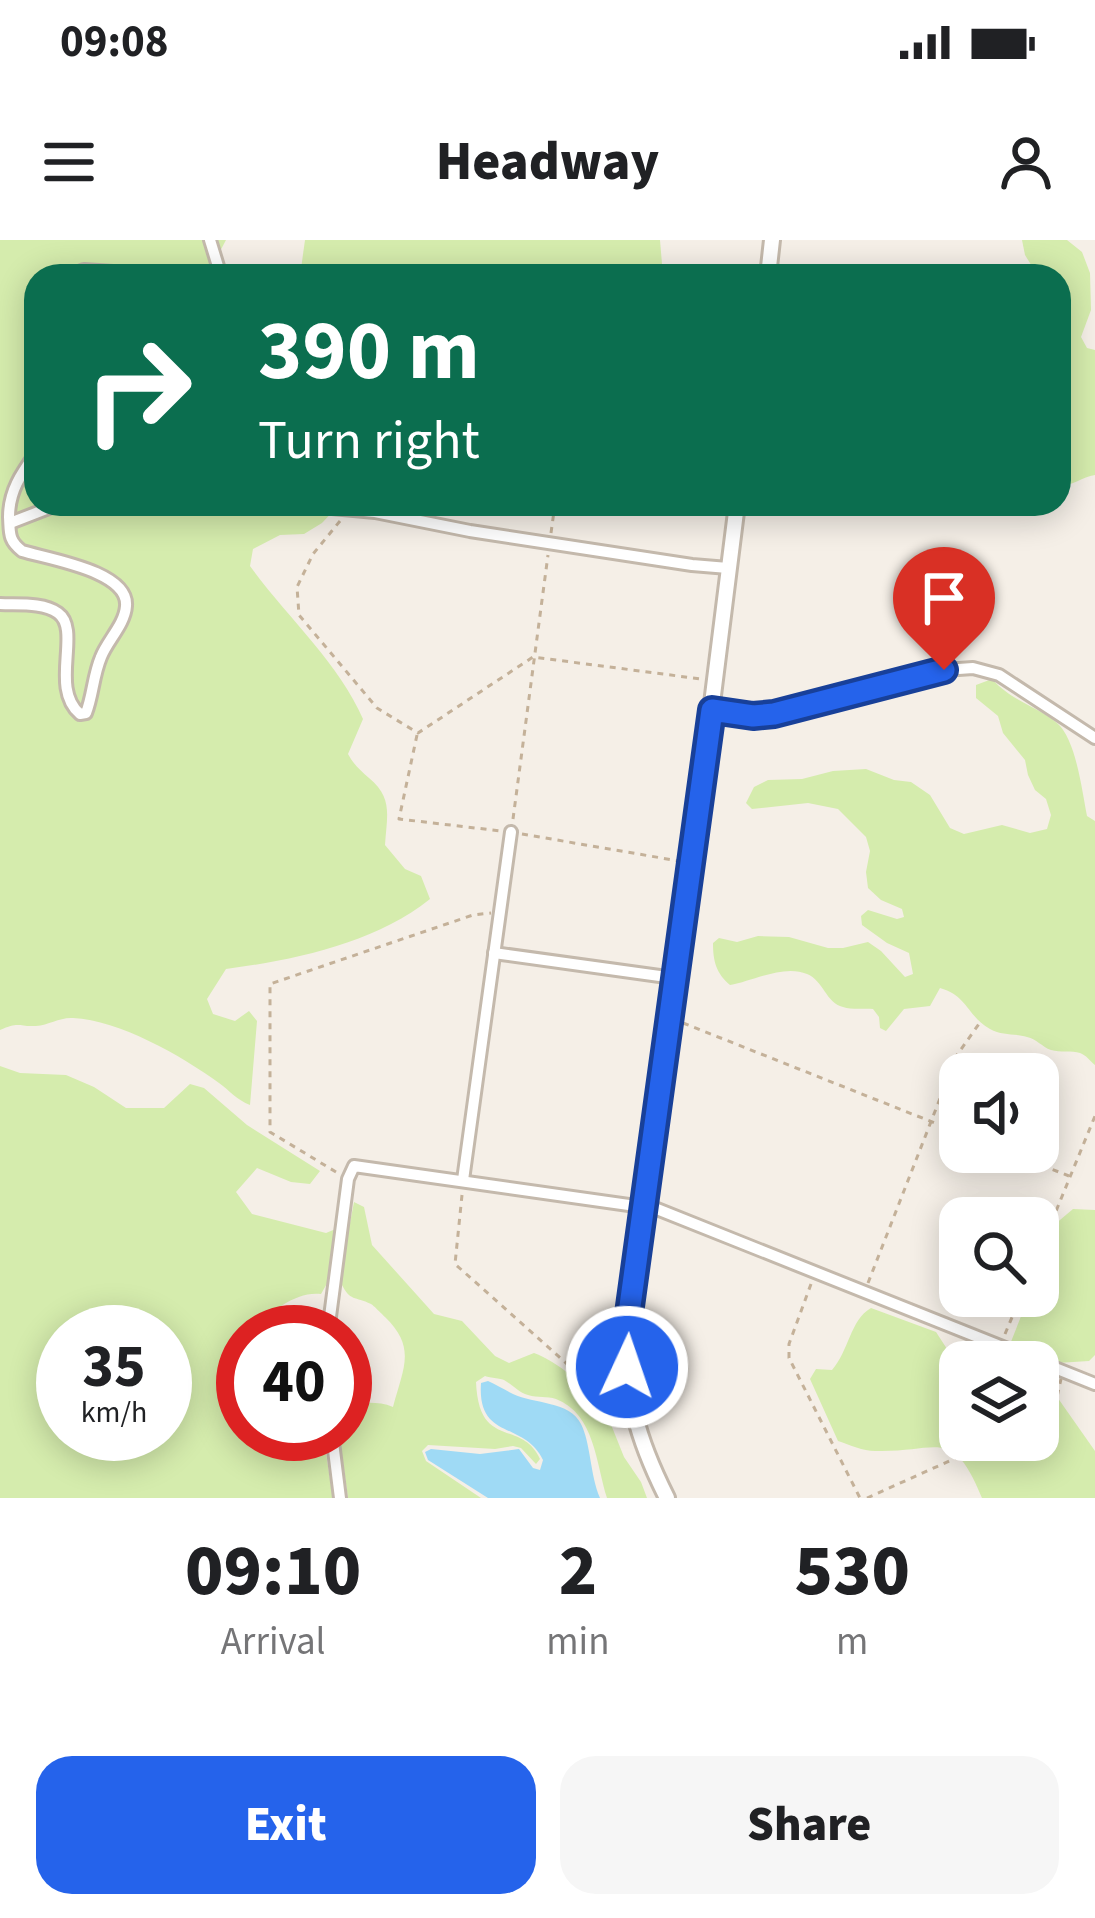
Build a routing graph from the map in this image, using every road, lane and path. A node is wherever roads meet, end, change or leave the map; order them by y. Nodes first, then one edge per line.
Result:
1 (24, 471) edge
2 (28, 516) edge
3 (344, 516) edge
4 (396, 516) edge
5 (553, 516) edge
6 (735, 516) edge
7 (10, 523) junction
8 (550, 541) junction
9 (728, 568) junction
10 (0, 604) edge
11 (533, 657) junction
12 (715, 681) junction
13 (712, 710) junction
14 (418, 733) junction
15 (1095, 738) edge
16 (511, 832) junction
17 (692, 863) junction
18 (499, 911) junction
19 (494, 953) junction
20 (674, 977) junction
21 (668, 1018) junction
22 (981, 1021) dead end
23 (1095, 1116) edge
24 (932, 1122) junction
25 (939, 1125) edge
26 (1059, 1173) edge
27 (1070, 1177) junction
28 (348, 1179) junction
29 (464, 1180) junction
30 (1059, 1204) edge
31 (644, 1207) junction
32 (816, 1271) junction
33 (865, 1291) junction
34 (332, 1305) edge
35 (988, 1341) edge
36 (1059, 1369) edge
37 (1063, 1371) junction
38 (1095, 1384) edge
39 (1059, 1388) edge
40 (631, 1404) junction
41 (335, 1461) edge
42 (948, 1461) edge
43 (340, 1498) edge
44 (667, 1498) edge
45 (863, 1498) edge

1 - 7 street
2 - 7 street
3 - 14 path
4 - 8 street
5 - 8 path
6 - 9 street
7 - 10 street
8 - 9 street
8 - 11 path
9 - 12 street
11 - 12 path
11 - 14 path
11 - 16 path
12 - 13 street
13 - 15 street
13 - 17 street
14 - 16 path
16 - 17 path
16 - 18 street
17 - 20 street
18 - 19 street
18 - 28 path
19 - 20 street
19 - 29 street
20 - 21 street
21 - 24 path
21 - 31 street
22 - 24 path
23 - 27 path
24 - 25 path
24 - 33 path
26 - 27 path
27 - 30 path
28 - 29 street
28 - 34 street
29 - 31 street
29 - 40 path
31 - 32 street
31 - 40 street
32 - 33 street
32 - 45 path
33 - 35 street
36 - 37 street
37 - 38 street
37 - 39 path
40 - 44 street
41 - 43 street
42 - 45 path

